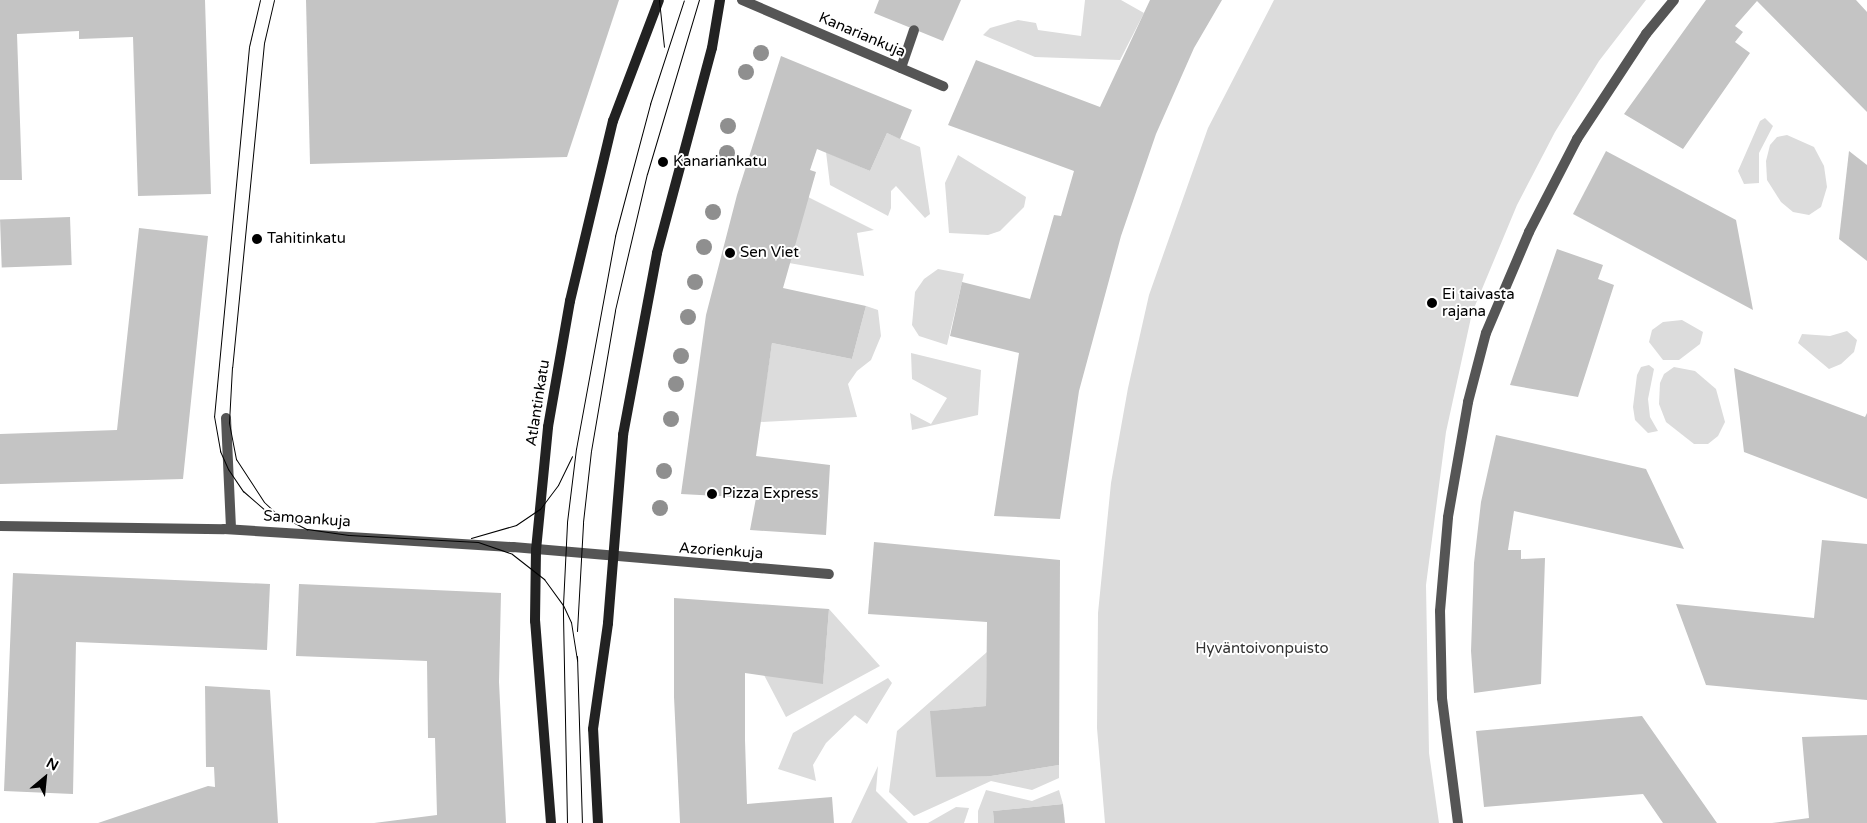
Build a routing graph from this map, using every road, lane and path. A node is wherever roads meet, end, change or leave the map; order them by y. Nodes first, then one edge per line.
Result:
1 (659, 0) edge
2 (720, 0) edge
3 (742, 0) edge
4 (1674, 0) edge
5 (914, 30) dead end
6 (901, 68) junction
7 (943, 86) dead end
8 (226, 418) dead end
9 (0, 526) edge
10 (231, 529) junction
11 (536, 550) junction
12 (612, 557) junction
13 (829, 574) dead end
14 (551, 823) edge
15 (598, 823) edge
16 (1458, 823) edge

1 - 11 street, Atlantinkatu
2 - 12 street
3 - 6 street, Kanariankuja
4 - 16 street
5 - 6 street
6 - 7 street, Kanariankuja
8 - 10 street
9 - 10 street, Samoankuja
10 - 11 street, Samoankuja
11 - 12 street, Samoankuja
11 - 14 street, Atlantinkatu
12 - 13 street, Azorienkuja
12 - 15 street

